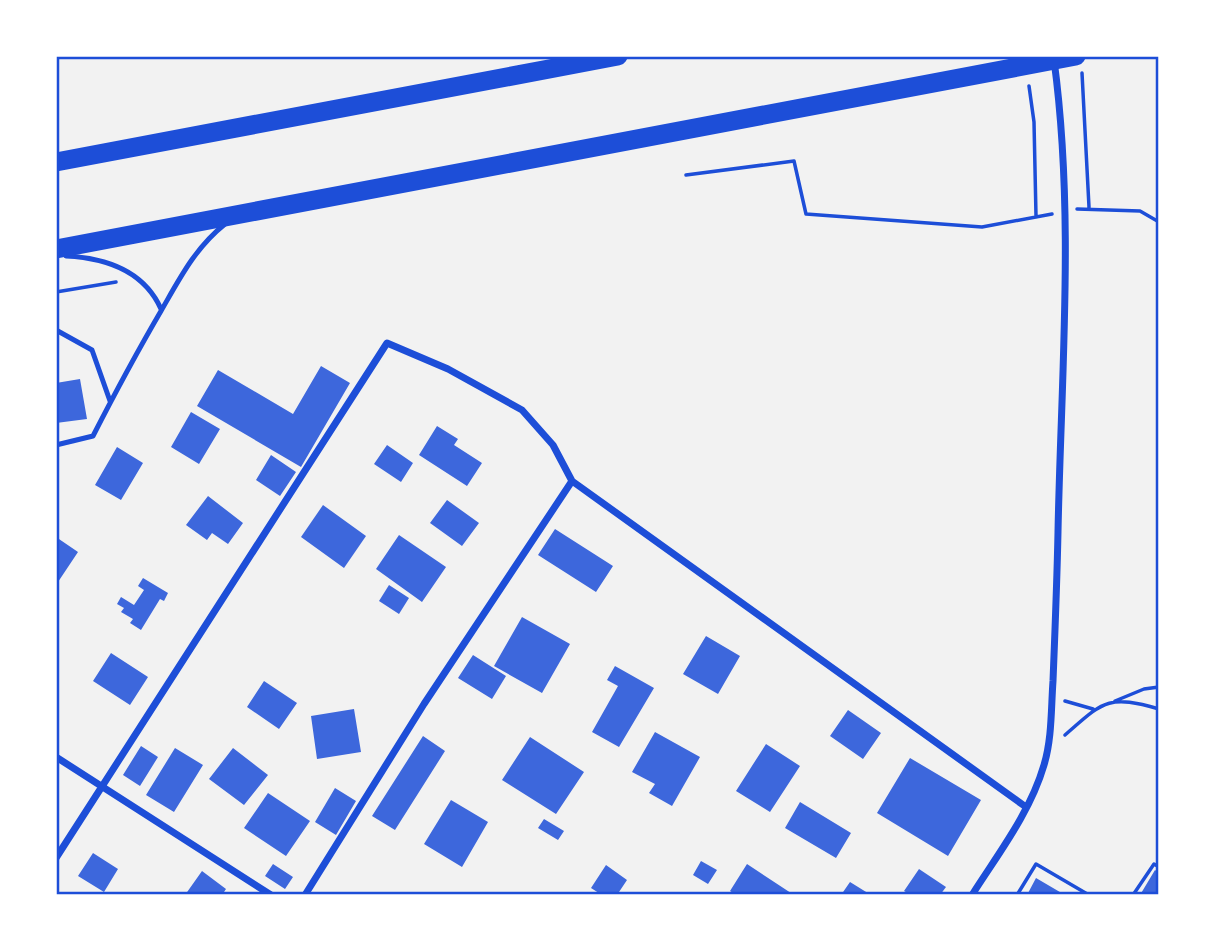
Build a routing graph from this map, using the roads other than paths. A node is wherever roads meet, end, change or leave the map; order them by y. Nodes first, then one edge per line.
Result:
1 (618, 56) edge
2 (1053, 56) edge
3 (1079, 63) edge
4 (56, 162) edge
5 (243, 214) junction
6 (56, 249) edge
7 (56, 255) edge
8 (161, 309) junction
9 (56, 330) edge
10 (110, 401) junction
11 (56, 445) edge
12 (572, 481) junction
13 (56, 757) edge
14 (104, 788) junction
15 (1026, 807) junction
16 (56, 858) edge
17 (271, 895) edge
18 (305, 895) edge
19 (972, 895) edge

1 - 4 highway
2 - 15 street
3 - 5 highway
5 - 6 highway
5 - 8 lane
7 - 8 lane
8 - 10 lane
9 - 10 lane
10 - 11 lane
12 - 14 street
12 - 15 street
12 - 18 street
13 - 14 street
14 - 16 street
14 - 17 street
15 - 19 street

